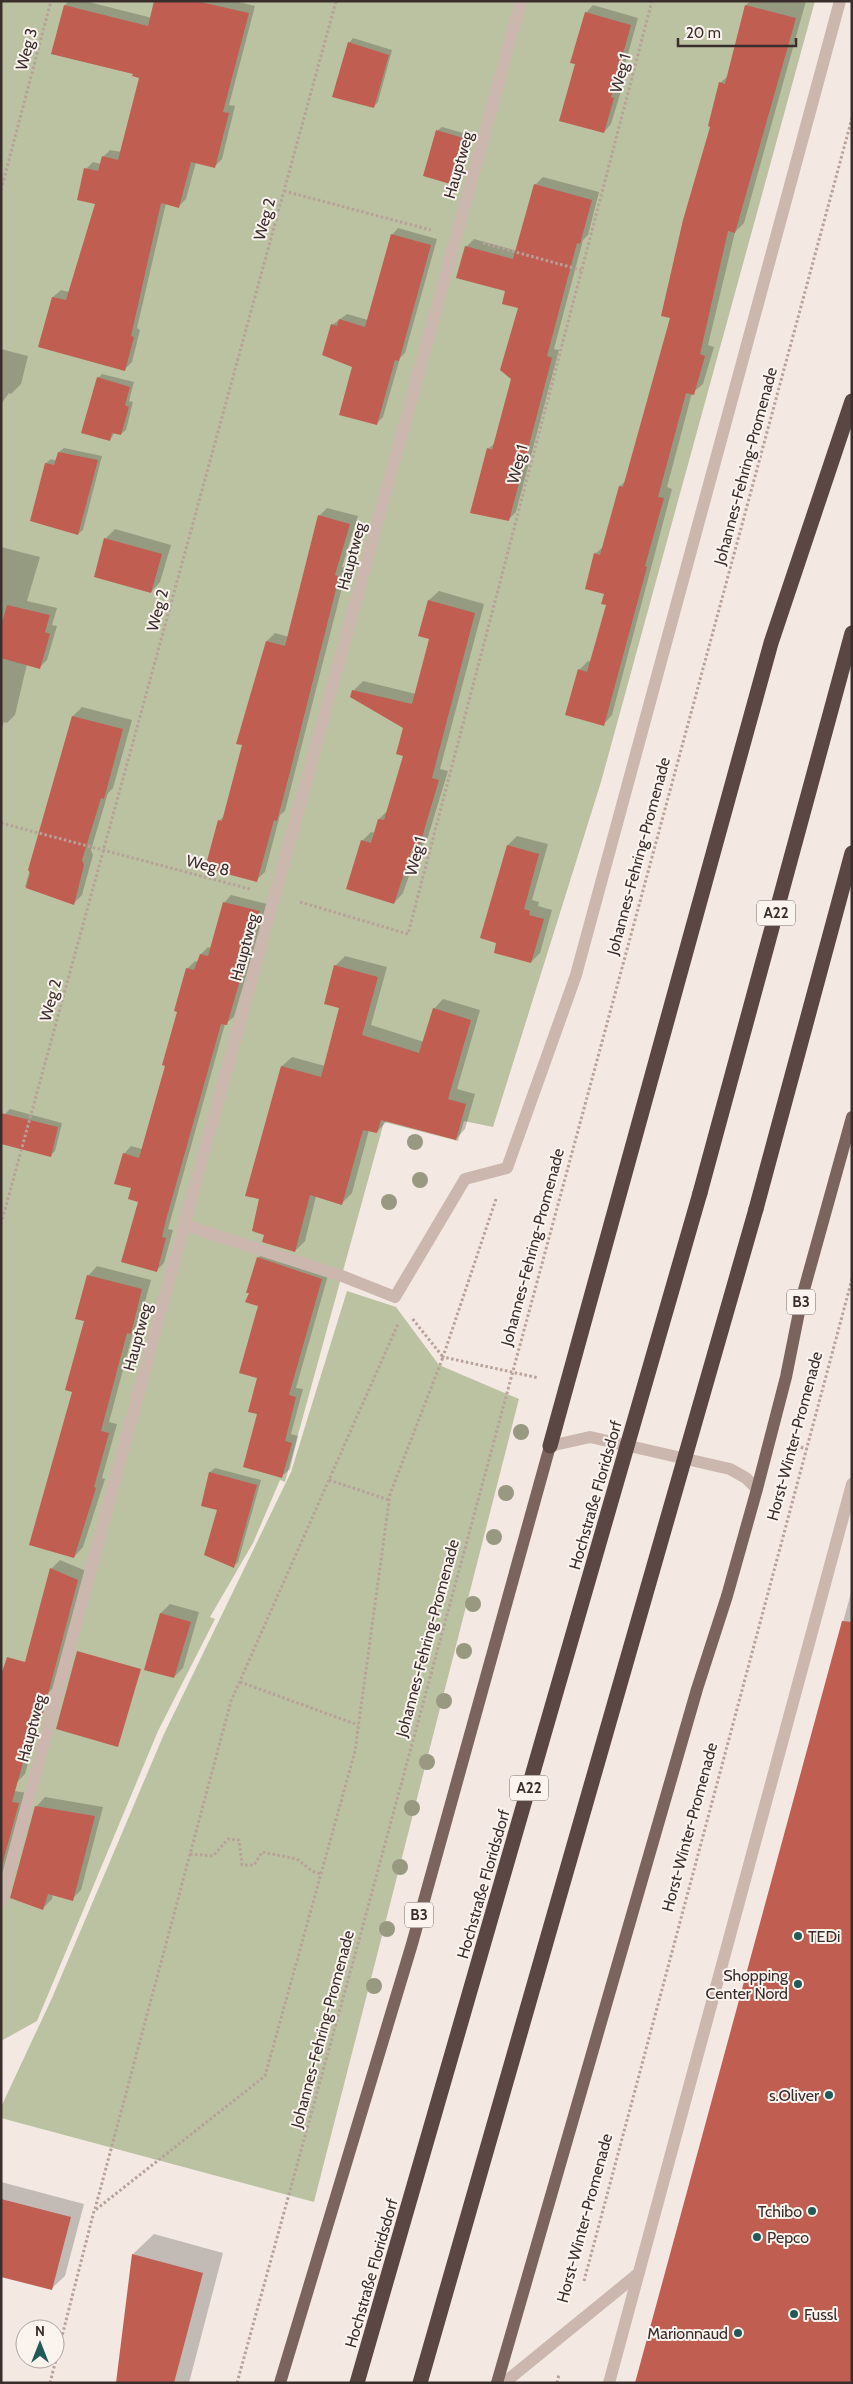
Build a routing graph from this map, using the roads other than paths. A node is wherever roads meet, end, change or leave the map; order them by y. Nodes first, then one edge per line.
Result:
1 (521, 1) edge
2 (840, 1) edge
3 (852, 401) edge
4 (852, 633) edge
5 (852, 853) edge
6 (852, 1117) edge
7 (184, 1225) junction
8 (550, 1446) junction
9 (852, 1484) edge
10 (757, 1489) junction
11 (1, 1901) edge
12 (639, 2273) junction
13 (280, 2383) edge
14 (357, 2383) edge
15 (420, 2383) edge
16 (497, 2383) edge
17 (504, 2383) edge
18 (609, 2383) edge

1 - 7 street, Hauptweg
2 - 7 street
3 - 8 highway
4 - 14 highway, Hochstraße Floridsdorf / A22, bridge
5 - 15 highway, bridge
6 - 10 main road, B3
7 - 11 street, Hauptweg
8 - 10 street, Horst-Winter-Promenade
8 - 13 main road, B3
9 - 12 street
10 - 16 main road, B3
12 - 17 street
12 - 18 street

